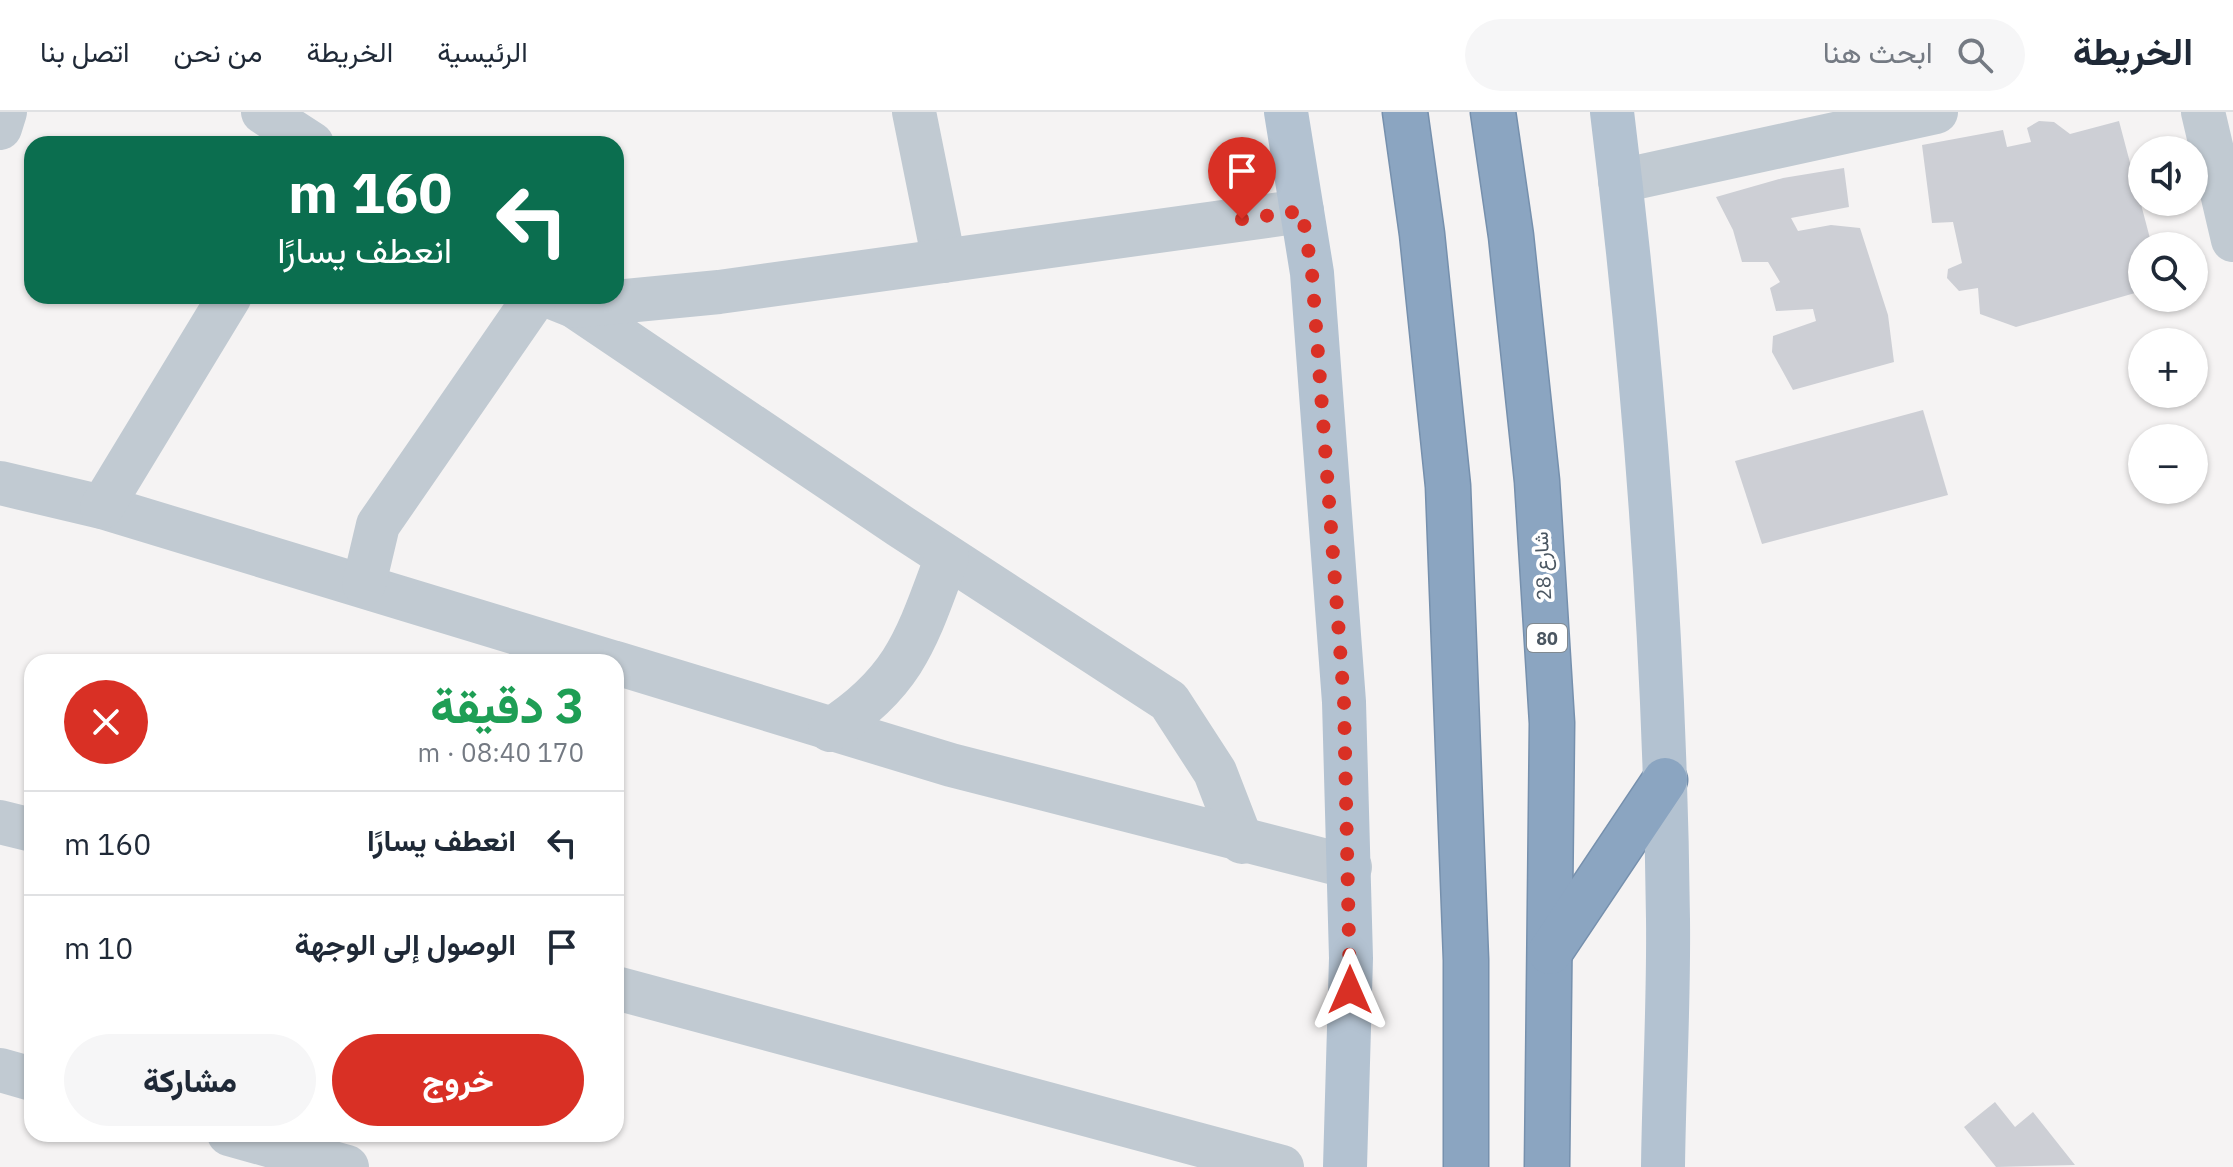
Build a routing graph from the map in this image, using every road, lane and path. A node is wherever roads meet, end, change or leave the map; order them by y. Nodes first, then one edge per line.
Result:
1 (5, 112) edge
2 (263, 112) edge
3 (914, 112) edge
4 (1286, 112) edge
5 (1405, 112) edge
6 (1493, 112) edge
7 (1612, 112) edge
8 (1936, 112) edge
9 (2203, 112) edge
10 (0, 128) edge
11 (300, 136) edge
12 (1620, 181) junction
13 (1302, 211) junction
14 (2233, 240) edge
15 (944, 261) junction
16 (624, 296) edge
17 (225, 304) edge
18 (549, 304) edge
19 (561, 304) edge
20 (0, 483) edge
21 (102, 507) junction
22 (947, 557) junction
23 (364, 584) junction
24 (586, 654) edge
25 (624, 666) edge
26 (830, 730) junction
27 (1665, 780) junction
28 (0, 822) edge
29 (24, 828) edge
30 (1242, 842) junction
31 (1350, 867) junction
32 (1550, 952) junction
33 (624, 990) edge
34 (0, 1070) edge
35 (24, 1077) edge
36 (258, 1142) edge
37 (347, 1167) edge
38 (1282, 1167) edge
39 (1345, 1167) edge
40 (1466, 1167) edge
41 (1547, 1167) edge
42 (1663, 1167) edge

1 - 10 street
2 - 11 street
3 - 15 street
4 - 13 main road
5 - 40 highway
6 - 32 highway, شارع 28 / 80
7 - 12 main road
8 - 12 street
9 - 14 street
12 - 27 main road
13 - 15 street
13 - 31 main road
15 - 16 street
17 - 21 street
18 - 23 street
19 - 22 street
20 - 21 street
21 - 23 street
22 - 26 street
22 - 30 street
23 - 24 street
25 - 26 street
26 - 30 street
27 - 32 highway
27 - 42 main road
28 - 29 street
30 - 31 street
31 - 39 main road
32 - 41 highway, شارع 28 / 80
33 - 38 street
34 - 35 street
36 - 37 street

